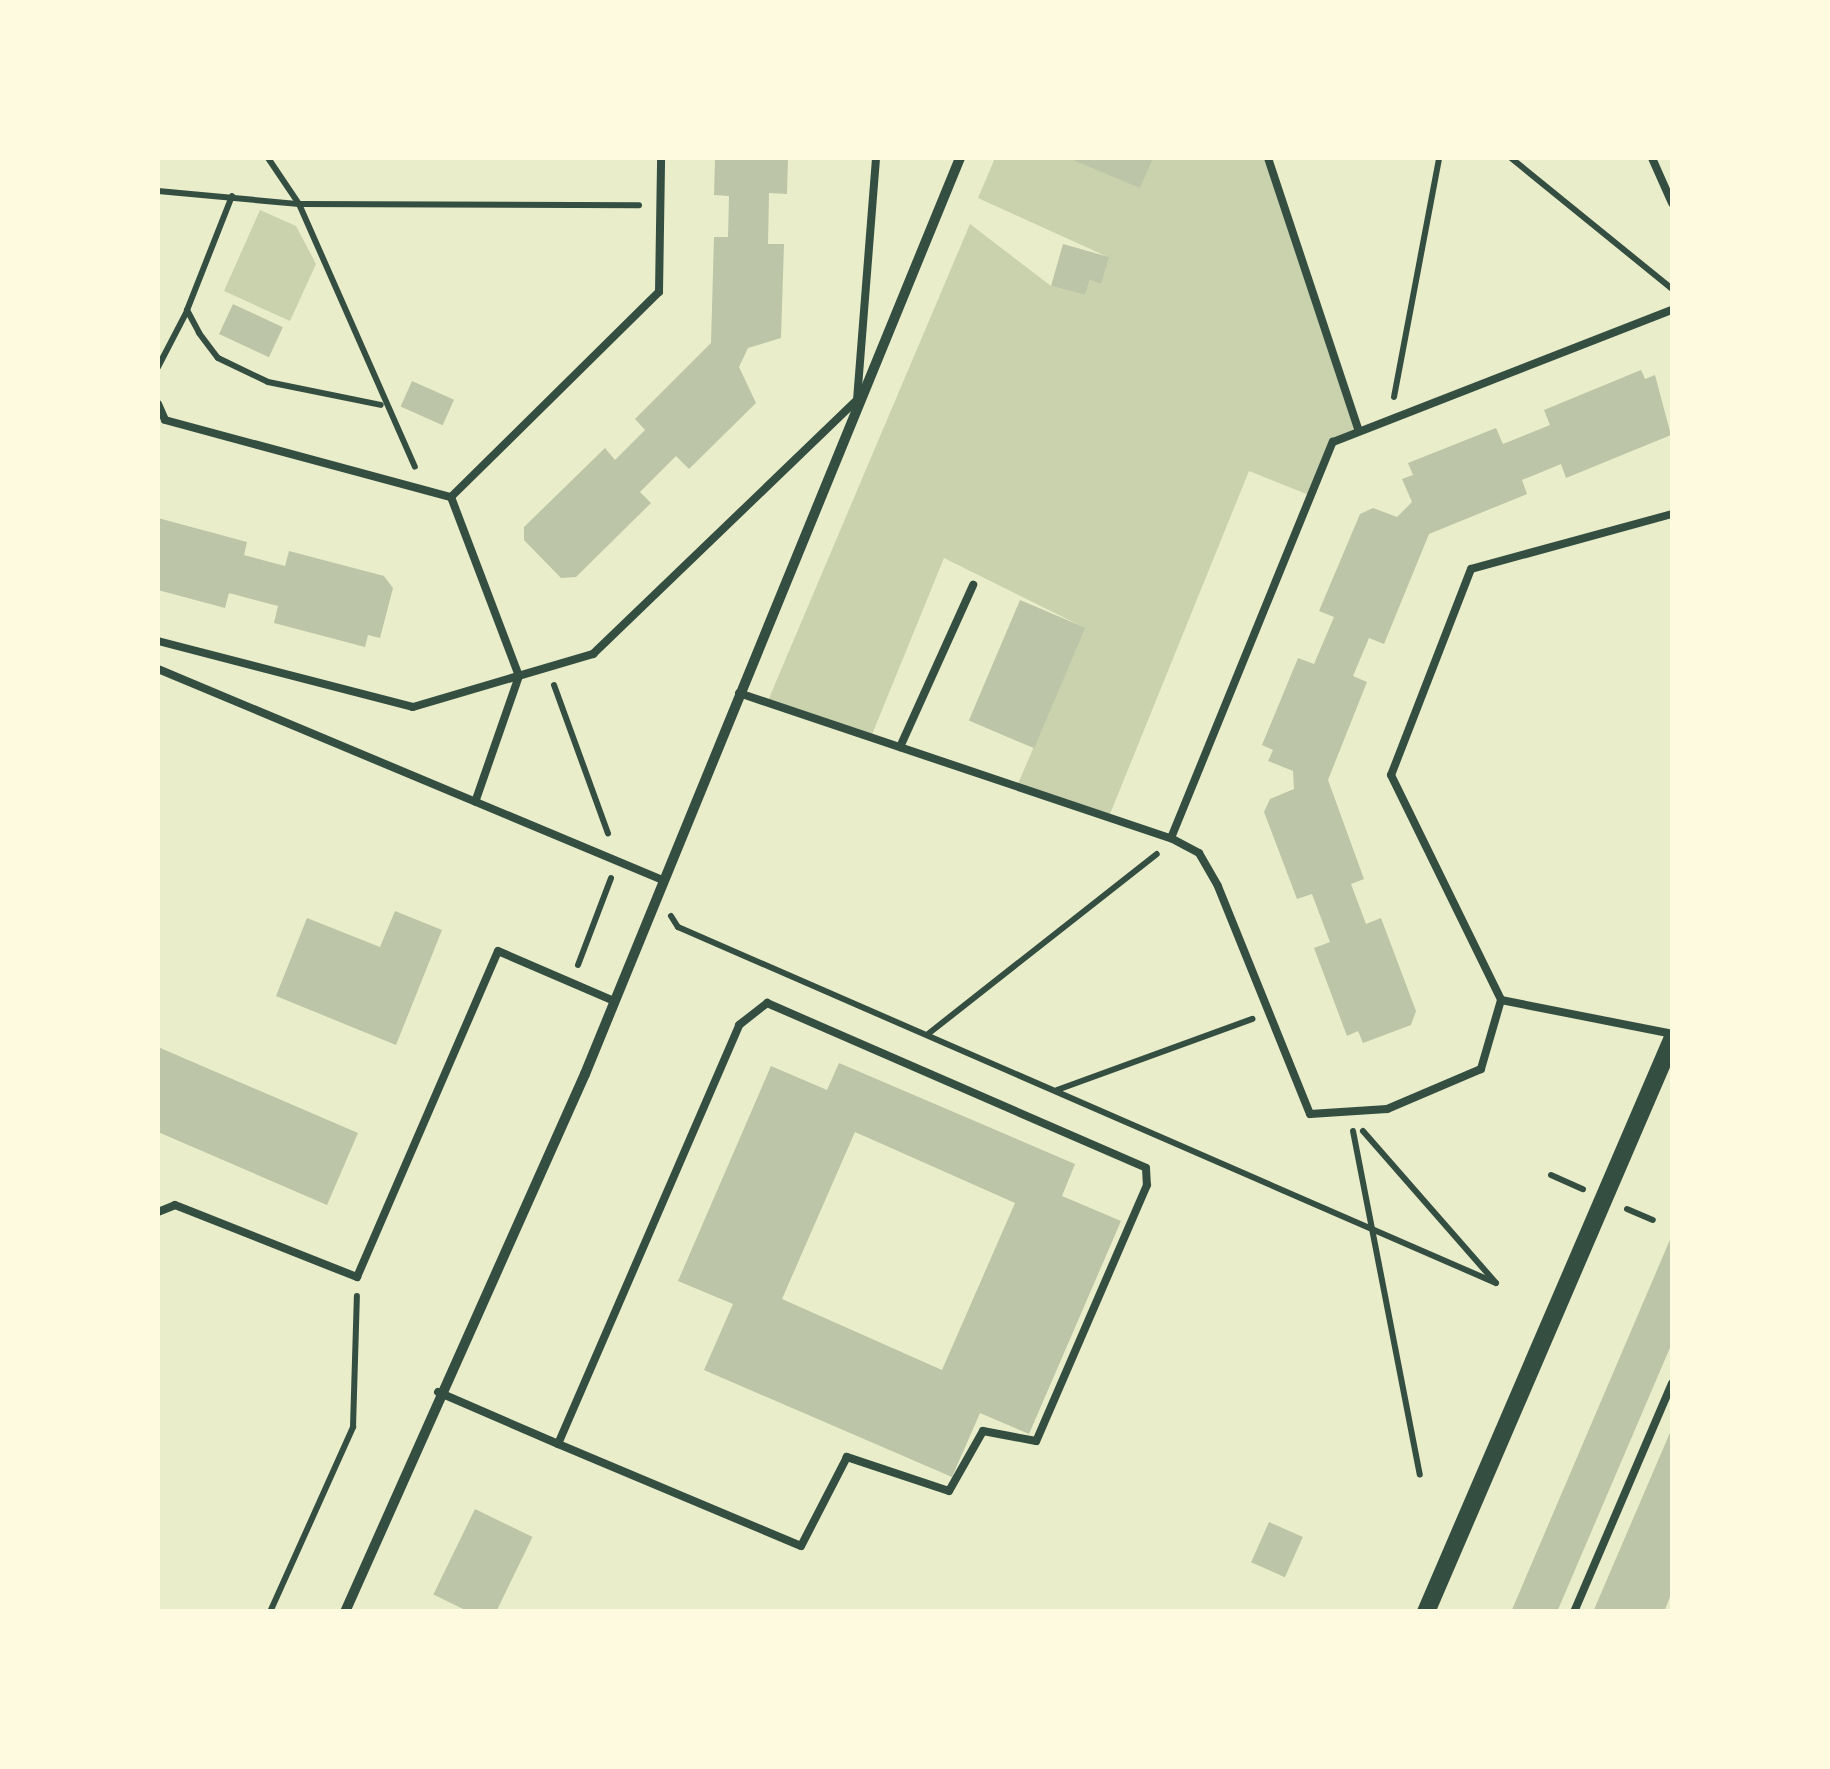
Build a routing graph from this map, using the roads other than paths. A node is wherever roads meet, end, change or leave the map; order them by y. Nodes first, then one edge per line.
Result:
1 (661, 158) edge
2 (876, 158) edge
3 (960, 158) edge
4 (1268, 158) edge
5 (1652, 158) edge
6 (1672, 203) edge
7 (1672, 310) edge
8 (857, 400) junction
9 (158, 404) edge
10 (1358, 429) junction
11 (451, 497) junction
12 (1672, 514) edge
13 (973, 585) dead end
14 (158, 641) edge
15 (158, 669) edge
16 (520, 676) junction
17 (739, 693) junction
18 (900, 747) junction
19 (475, 802) junction
20 (1170, 838) junction
21 (658, 884) junction
22 (614, 1000) junction
23 (1501, 1000) junction
24 (1672, 1037) edge
25 (158, 1212) edge
26 (1672, 1383) edge
27 (438, 1392) junction
28 (558, 1444) junction
29 (345, 1612) edge
30 (1426, 1612) edge
31 (1574, 1612) edge

1 - 11 lane
2 - 8 lane
3 - 8 street
4 - 10 lane
5 - 6 lane
7 - 10 lane
8 - 16 lane
8 - 17 street
9 - 11 lane
10 - 20 lane
11 - 16 lane
12 - 23 lane
13 - 18 lane
14 - 16 lane
15 - 19 lane
16 - 19 lane
17 - 18 lane
17 - 21 street
18 - 20 lane
19 - 21 lane
20 - 23 lane
21 - 22 street
22 - 25 lane
22 - 27 street
23 - 24 lane
24 - 30 street
26 - 31 lane
27 - 28 lane
27 - 29 street
28 - 28 lane

